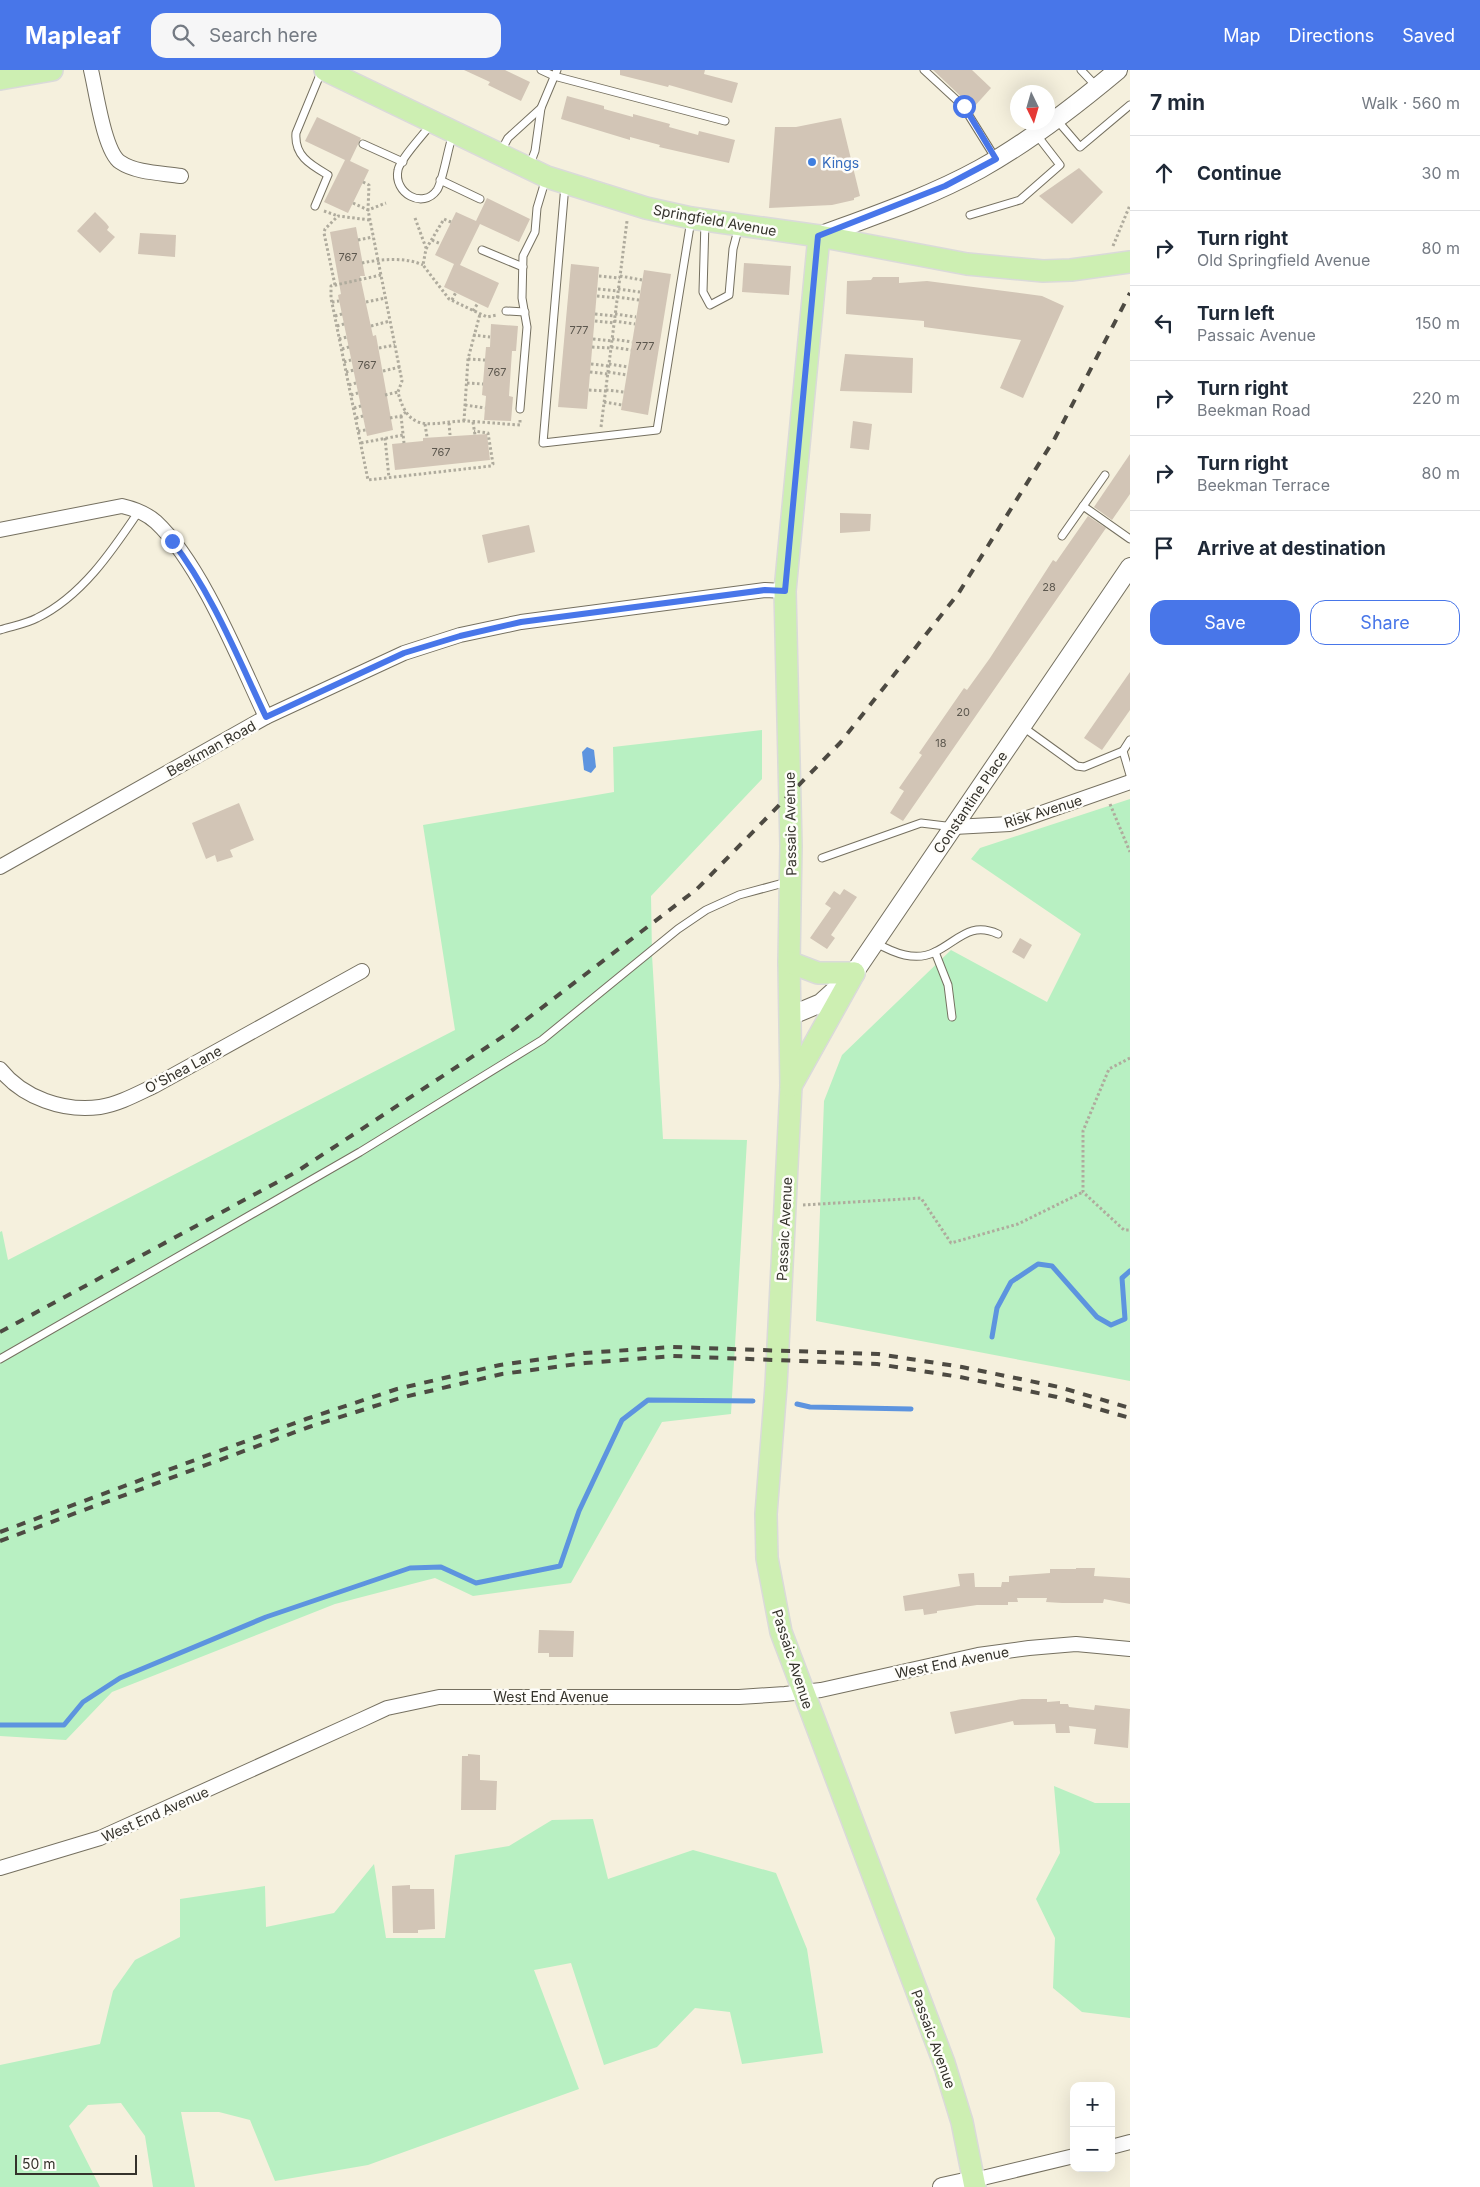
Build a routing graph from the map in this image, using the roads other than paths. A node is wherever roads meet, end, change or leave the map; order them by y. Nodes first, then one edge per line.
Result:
1 (52, 70) edge
2 (91, 70) edge
3 (323, 70) edge
4 (541, 70) edge
5 (924, 70) edge
6 (1081, 70) edge
7 (1118, 70) edge
8 (556, 73) edge
9 (0, 79) edge
10 (1097, 87) junction
11 (1130, 105) edge
12 (541, 108) junction
13 (1056, 119) junction
14 (725, 121) dead end
15 (432, 123) junction
16 (453, 134) junction
17 (1036, 134) junction
18 (363, 144) dead end
19 (499, 155) junction
20 (996, 159) junction
21 (403, 162) junction
22 (181, 176) dead end
23 (547, 177) junction
24 (440, 180) junction
25 (480, 199) dead end
26 (315, 206) dead end
27 (970, 215) dead end
28 (698, 219) junction
29 (740, 226) junction
30 (818, 236) junction
31 (482, 250) dead end
32 (1130, 262) edge
33 (523, 267) junction
34 (506, 311) dead end
35 (525, 312) junction
36 (520, 409) dead end
37 (1105, 475) dead end
38 (1083, 506) junction
39 (140, 511) junction
40 (0, 530) edge
41 (1062, 536) dead end
42 (1130, 539) edge
43 (1130, 567) edge
44 (785, 591) junction
45 (0, 630) edge
46 (266, 717) junction
47 (1020, 726) junction
48 (1130, 740) edge
49 (1123, 751) junction
50 (1130, 775) edge
51 (1130, 782) edge
52 (954, 827) junction
53 (822, 858) dead end
54 (0, 867) edge
55 (790, 881) junction
56 (998, 934) dead end
57 (874, 941) junction
58 (935, 952) junction
59 (789, 962) junction
60 (362, 971) dead end
61 (854, 973) junction
62 (790, 1016) junction
63 (952, 1017) dead end
64 (0, 1069) edge
65 (790, 1086) junction
66 (0, 1359) edge
67 (1130, 1649) edge
68 (803, 1693) junction
69 (0, 1868) edge
70 (1130, 2142) edge
71 (1115, 2146) edge
72 (1070, 2157) edge
73 (975, 2183) edge
74 (942, 2187) edge

1 - 9 main road
2 - 22 street
3 - 15 main road, Springfield Avenue
3 - 26 lane
4 - 8 lane
5 - 20 lane
6 - 10 lane
7 - 10 street
8 - 12 lane
8 - 14 lane
10 - 13 street
11 - 13 lane
12 - 19 lane
12 - 23 lane
13 - 17 street
15 - 16 main road, Springfield Avenue
15 - 21 lane
16 - 19 main road, Springfield Avenue
16 - 24 lane
17 - 20 street
17 - 27 lane
18 - 21 lane
19 - 23 main road, Springfield Avenue
20 - 30 street
21 - 24 lane
23 - 28 main road, Springfield Avenue
23 - 28 lane
23 - 33 lane
24 - 25 lane
28 - 29 main road, Springfield Avenue
28 - 29 lane
29 - 30 main road, Springfield Avenue
30 - 32 main road, Springfield Avenue
30 - 44 main road, Passaic Avenue
31 - 33 lane
33 - 35 lane
34 - 35 lane
35 - 36 lane
37 - 38 lane
38 - 41 lane
38 - 42 lane
39 - 40 street
39 - 45 lane
39 - 46 street
43 - 47 street, Constantine Place
44 - 46 street, Beekman Road
44 - 55 main road, Passaic Avenue
46 - 54 street, Beekman Road
47 - 49 lane
47 - 52 street, Constantine Place
48 - 49 lane
49 - 50 lane
51 - 52 street, Risk Avenue
52 - 53 lane
52 - 57 street, Constantine Place
55 - 59 main road, Passaic Avenue
55 - 66 lane
56 - 58 lane
57 - 58 lane
57 - 61 street, Constantine Place
58 - 63 lane
59 - 61 main road
59 - 62 main road, Passaic Avenue
60 - 64 street, O'Shea Lane
61 - 62 street, Constantine Place
61 - 65 main road
62 - 65 main road, Passaic Avenue
65 - 68 main road, Passaic Avenue
67 - 68 street, West End Avenue
68 - 69 street, West End Avenue
68 - 73 main road, Passaic Avenue
70 - 71 street
72 - 73 street
73 - 74 street

